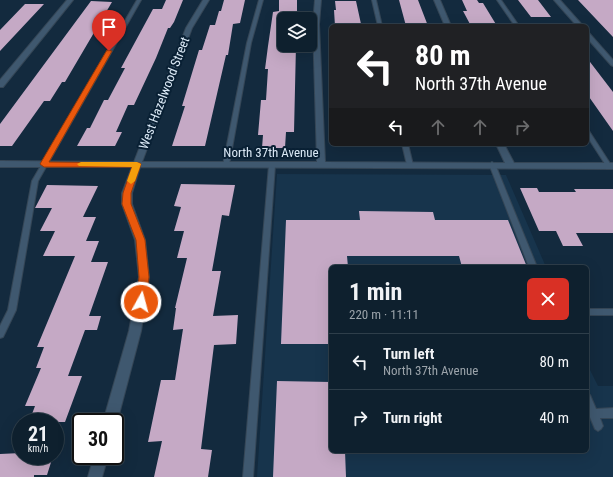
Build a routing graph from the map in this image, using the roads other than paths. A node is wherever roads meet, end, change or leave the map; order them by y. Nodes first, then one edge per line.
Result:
1 (70, 0) edge
2 (139, 0) edge
3 (206, 0) edge
4 (261, 0) edge
5 (318, 0) edge
6 (374, 0) edge
7 (437, 0) edge
8 (499, 0) edge
9 (557, 0) edge
10 (380, 24) edge
11 (447, 24) edge
12 (516, 24) edge
13 (578, 24) edge
14 (589, 36) edge
15 (613, 64) edge
16 (0, 85) edge
17 (589, 135) edge
18 (405, 146) edge
19 (501, 146) edge
20 (0, 164) edge
21 (44, 164) junction
22 (137, 164) junction
23 (492, 164) junction
24 (510, 164) junction
25 (226, 165) junction
26 (272, 165) junction
27 (321, 165) junction
28 (410, 165) junction
29 (611, 166) edge
30 (532, 265) edge
31 (589, 312) edge
32 (613, 312) edge
33 (0, 334) edge
34 (589, 403) edge
35 (112, 413) edge
36 (613, 413) edge
37 (594, 414) junction
38 (598, 426) dead end
39 (98, 465) edge
40 (95, 477) edge
41 (248, 477) edge

1 - 16 street
2 - 21 lane
3 - 22 street, West Hazelwood Street
4 - 25 lane
5 - 27 street
6 - 10 lane
7 - 11 street
8 - 12 lane
9 - 13 street
14 - 15 street
17 - 29 lane
18 - 28 lane
19 - 24 street
20 - 21 street, North 37th Avenue
21 - 22 street, North 37th Avenue
21 - 33 lane
22 - 25 street, North 37th Avenue
22 - 35 street, West Hazelwood Street
23 - 24 street, North 37th Avenue
23 - 28 street, North 37th Avenue
23 - 30 lane
24 - 29 street, North 37th Avenue
25 - 26 street, North 37th Avenue
26 - 27 street, North 37th Avenue
26 - 41 lane
27 - 28 street, North 37th Avenue
31 - 32 lane
34 - 37 lane
36 - 37 lane
37 - 38 lane
39 - 40 street

